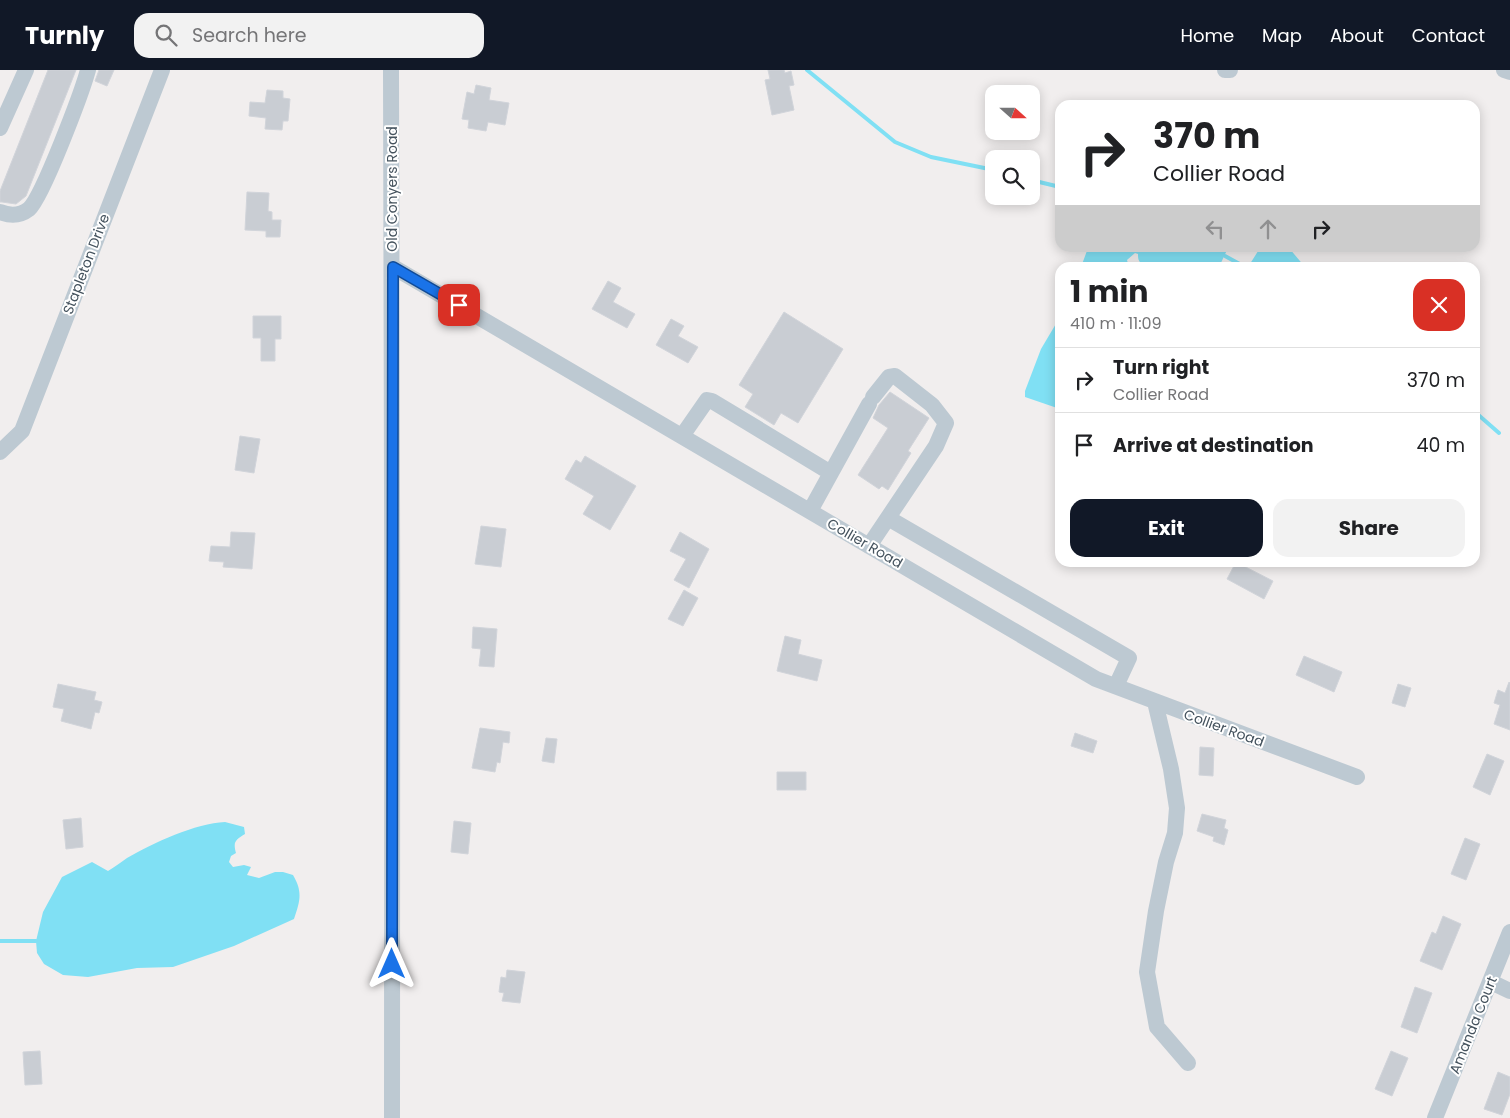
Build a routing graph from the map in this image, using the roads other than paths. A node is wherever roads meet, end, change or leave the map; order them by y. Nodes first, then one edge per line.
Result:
1 (26, 70) edge
2 (88, 70) edge
3 (162, 70) edge
4 (391, 70) edge
5 (1225, 70) edge
6 (1230, 70) edge
7 (1504, 70) edge
8 (1510, 72) edge
9 (0, 128) edge
10 (0, 212) edge
11 (393, 267) junction
12 (682, 436) junction
13 (0, 452) edge
14 (831, 473) junction
15 (810, 511) junction
16 (888, 518) junction
17 (869, 546) junction
18 (1116, 686) junction
19 (1155, 702) junction
20 (1357, 777) dead end
21 (1510, 932) edge
22 (1490, 982) junction
23 (1510, 991) edge
24 (1188, 1063) dead end
25 (392, 1118) edge
26 (1435, 1118) edge

1 - 9 street
2 - 10 street
3 - 13 street, Stapleton Drive
4 - 11 street, Old Conyers Road
5 - 6 street
7 - 8 street
11 - 12 street, Collier Road
11 - 25 street, Old Conyers Road
12 - 14 street
12 - 15 street, Collier Road
14 - 15 street
14 - 16 street
15 - 17 street, Collier Road
16 - 17 street
16 - 18 street
17 - 18 street, Collier Road
18 - 19 street, Collier Road
19 - 20 street, Collier Road
19 - 24 street
21 - 22 street, Amanda Court
22 - 23 street
22 - 26 street, Amanda Court

